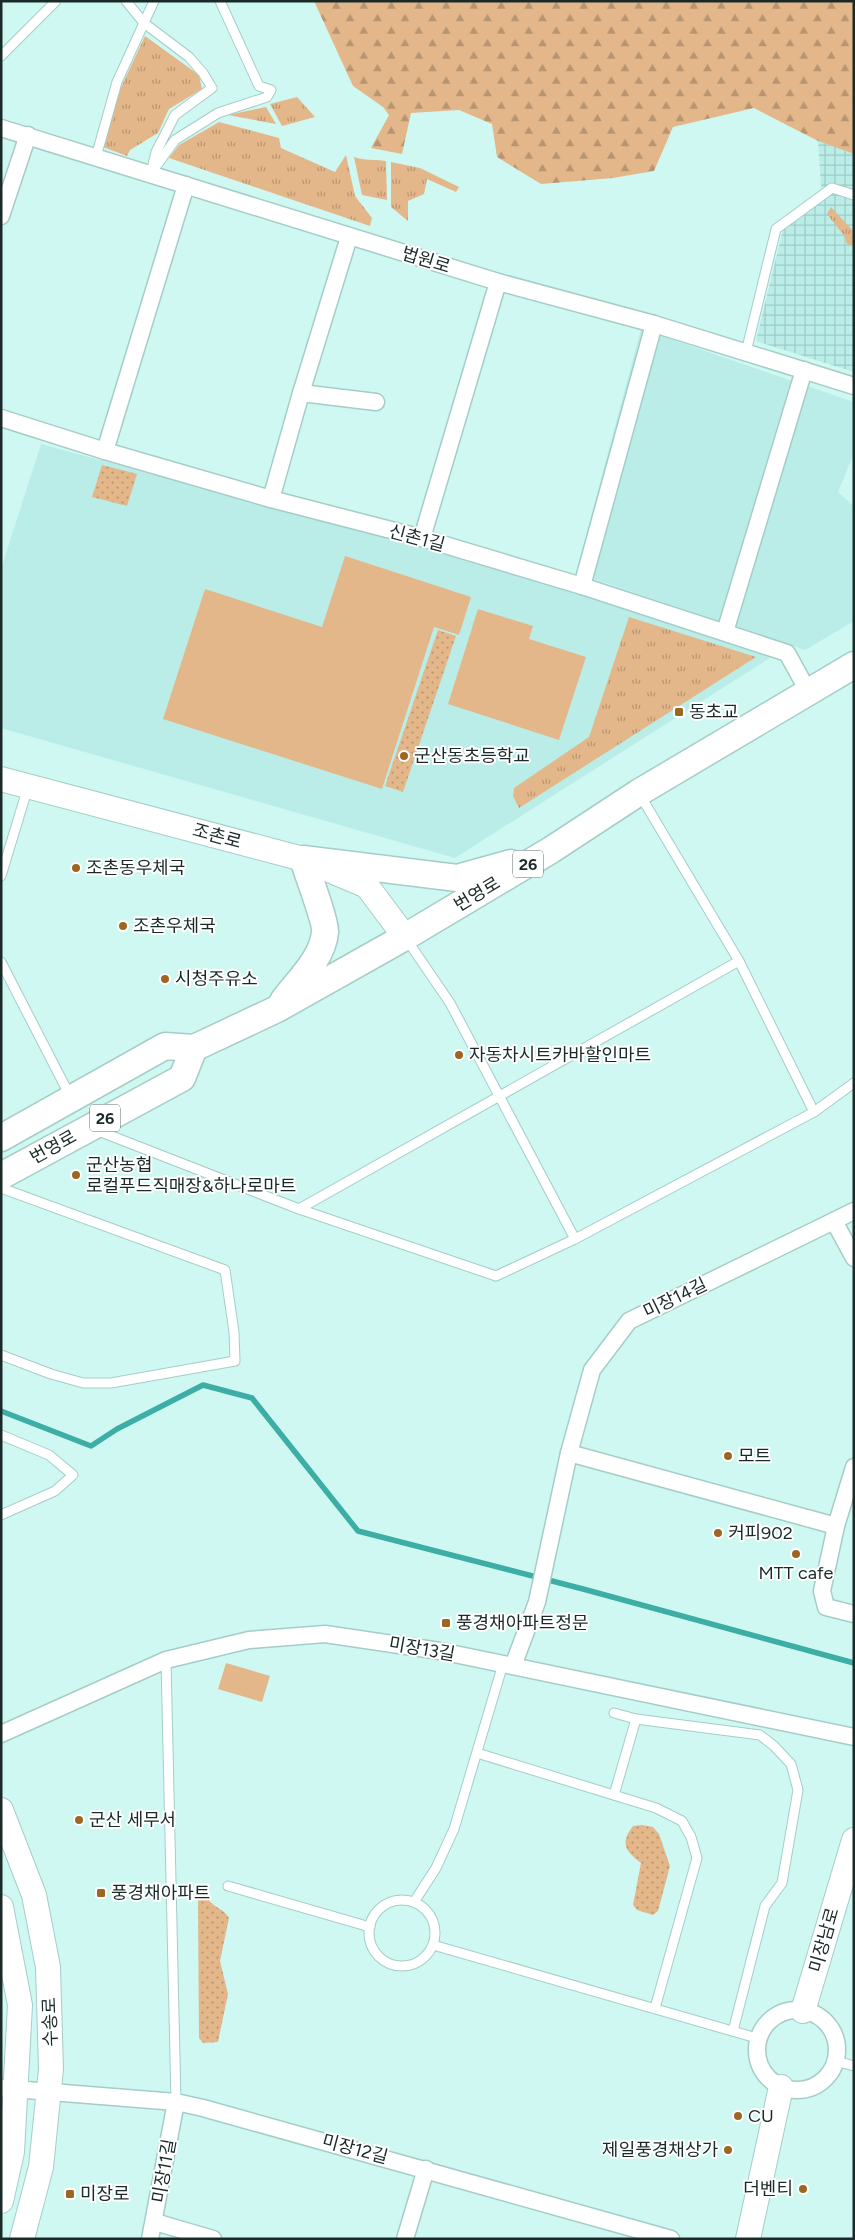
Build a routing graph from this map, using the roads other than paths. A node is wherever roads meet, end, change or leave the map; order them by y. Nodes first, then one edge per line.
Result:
1 (56, 1) edge
2 (126, 1) edge
3 (154, 1) edge
4 (220, 1) edge
5 (144, 23) junction
6 (1, 56) edge
7 (1, 128) edge
8 (28, 135) junction
9 (96, 157) junction
10 (151, 173) junction
11 (186, 185) junction
12 (854, 195) edge
13 (1, 216) edge
14 (349, 237) junction
15 (498, 282) junction
16 (654, 324) junction
17 (746, 352) junction
18 (804, 370) junction
19 (854, 386) edge
20 (301, 393) junction
21 (376, 402) dead end
22 (1, 418) edge
23 (105, 451) junction
24 (270, 499) junction
25 (422, 538) junction
26 (582, 586) junction
27 (725, 632) junction
28 (854, 665) edge
29 (809, 693) junction
30 (1, 779) edge
31 (28, 786) junction
32 (638, 793) junction
33 (551, 850) junction
34 (303, 859) junction
35 (1, 876) edge
36 (405, 937) junction
37 (739, 961) junction
38 (1, 962) edge
39 (277, 1009) junction
40 (194, 1048) junction
41 (854, 1083) edge
42 (500, 1094) junction
43 (71, 1098) junction
44 (814, 1112) junction
45 (88, 1127) junction
46 (1, 1138) edge
47 (1, 1176) edge
48 (1, 1188) edge
49 (299, 1209) junction
50 (854, 1211) edge
51 (834, 1221) junction
52 (575, 1239) junction
53 (854, 1258) edge
54 (1, 1355) edge
55 (1, 1435) edge
56 (568, 1453) junction
57 (854, 1468) edge
58 (1, 1515) edge
59 (836, 1526) junction
60 (854, 1614) edge
61 (166, 1660) junction
62 (508, 1665) junction
63 (614, 1713) dead end
64 (636, 1719) junction
65 (1, 1734) edge
66 (854, 1737) edge
67 (477, 1753) junction
68 (614, 1795) junction
69 (1, 1810) edge
70 (854, 1840) edge
71 (228, 1886) dead end
72 (414, 1902) junction
73 (1, 1907) edge
74 (370, 1927) junction
75 (433, 1945) junction
76 (655, 2008) junction
77 (803, 2011) junction
78 (733, 2031) junction
79 (760, 2039) junction
80 (836, 2061) junction
81 (854, 2066) edge
82 (781, 2087) junction
83 (25, 2089) edge
84 (176, 2102) junction
85 (426, 2169) junction
86 (1, 2201) edge
87 (155, 2222) junction
88 (651, 2236) edge
89 (22, 2239) edge
90 (150, 2239) edge
91 (213, 2239) edge
92 (405, 2239) edge
93 (671, 2239) edge
94 (748, 2239) edge

1 - 6 lane
2 - 5 lane
3 - 5 lane
4 - 10 lane
5 - 9 lane
5 - 10 lane
7 - 8 street, 법원로
8 - 9 street, 법원로
8 - 13 street
9 - 10 street, 법원로
10 - 11 street, 법원로
11 - 14 street, 법원로
11 - 23 street
12 - 17 lane
14 - 15 street, 법원로
14 - 20 street
15 - 16 street, 법원로
15 - 25 street
16 - 17 street, 법원로
16 - 26 street
17 - 18 street, 법원로
18 - 19 street, 법원로
18 - 27 street
20 - 21 street
20 - 24 street
22 - 23 street, 신촌1길
23 - 24 street, 신촌1길
24 - 25 street, 신촌1길
25 - 26 street, 신촌1길
26 - 27 street, 신촌1길
27 - 29 street, 신촌1길
28 - 29 main road, 번영로 / 26
29 - 32 main road, 번영로 / 26
30 - 31 street, 조촌로
31 - 34 street, 조촌로
31 - 35 lane
32 - 33 main road, 번영로 / 26
32 - 37 lane
33 - 34 main road
33 - 36 main road, 번영로 / 26
34 - 36 street, 조촌로
34 - 39 main road
36 - 39 main road, 번영로 / 26
36 - 42 lane
37 - 42 lane
37 - 44 lane
38 - 43 lane
39 - 40 main road, 번영로 / 26
40 - 43 main road, 번영로 / 26
40 - 45 main road, 번영로 / 26
41 - 44 lane
42 - 49 lane
42 - 52 lane
43 - 46 main road, 번영로 / 26
44 - 52 lane
45 - 47 main road, 번영로 / 26
45 - 49 lane
48 - 54 lane
49 - 52 lane
50 - 51 street, 미장14길
51 - 53 street
51 - 56 street, 미장14길
55 - 58 lane
56 - 59 street
56 - 62 street, 미장14길
57 - 59 street
59 - 60 street
61 - 62 street, 미장13길
61 - 65 street, 미장13길
61 - 84 lane
62 - 66 street, 미장13길
62 - 67 lane
63 - 64 lane
64 - 68 lane
64 - 78 lane
67 - 68 lane
67 - 72 lane
68 - 76 lane
69 - 83 street, 수송로
70 - 77 street, 미장남로
71 - 74 lane
72 - 74 lane
72 - 75 lane
73 - 83 street, 수송로
74 - 75 lane
75 - 76 lane
76 - 78 lane
77 - 79 street
77 - 80 street
78 - 79 lane
79 - 82 street
80 - 81 lane
80 - 82 street
82 - 94 street
83 - 84 street, 미장12길
83 - 86 street, 수송로
83 - 89 street, 수송로
84 - 85 street, 미장12길
84 - 87 street, 미장11길
85 - 88 street, 미장12길
85 - 92 street
87 - 90 street, 미장11길
87 - 91 street
88 - 93 street, 미장12길

